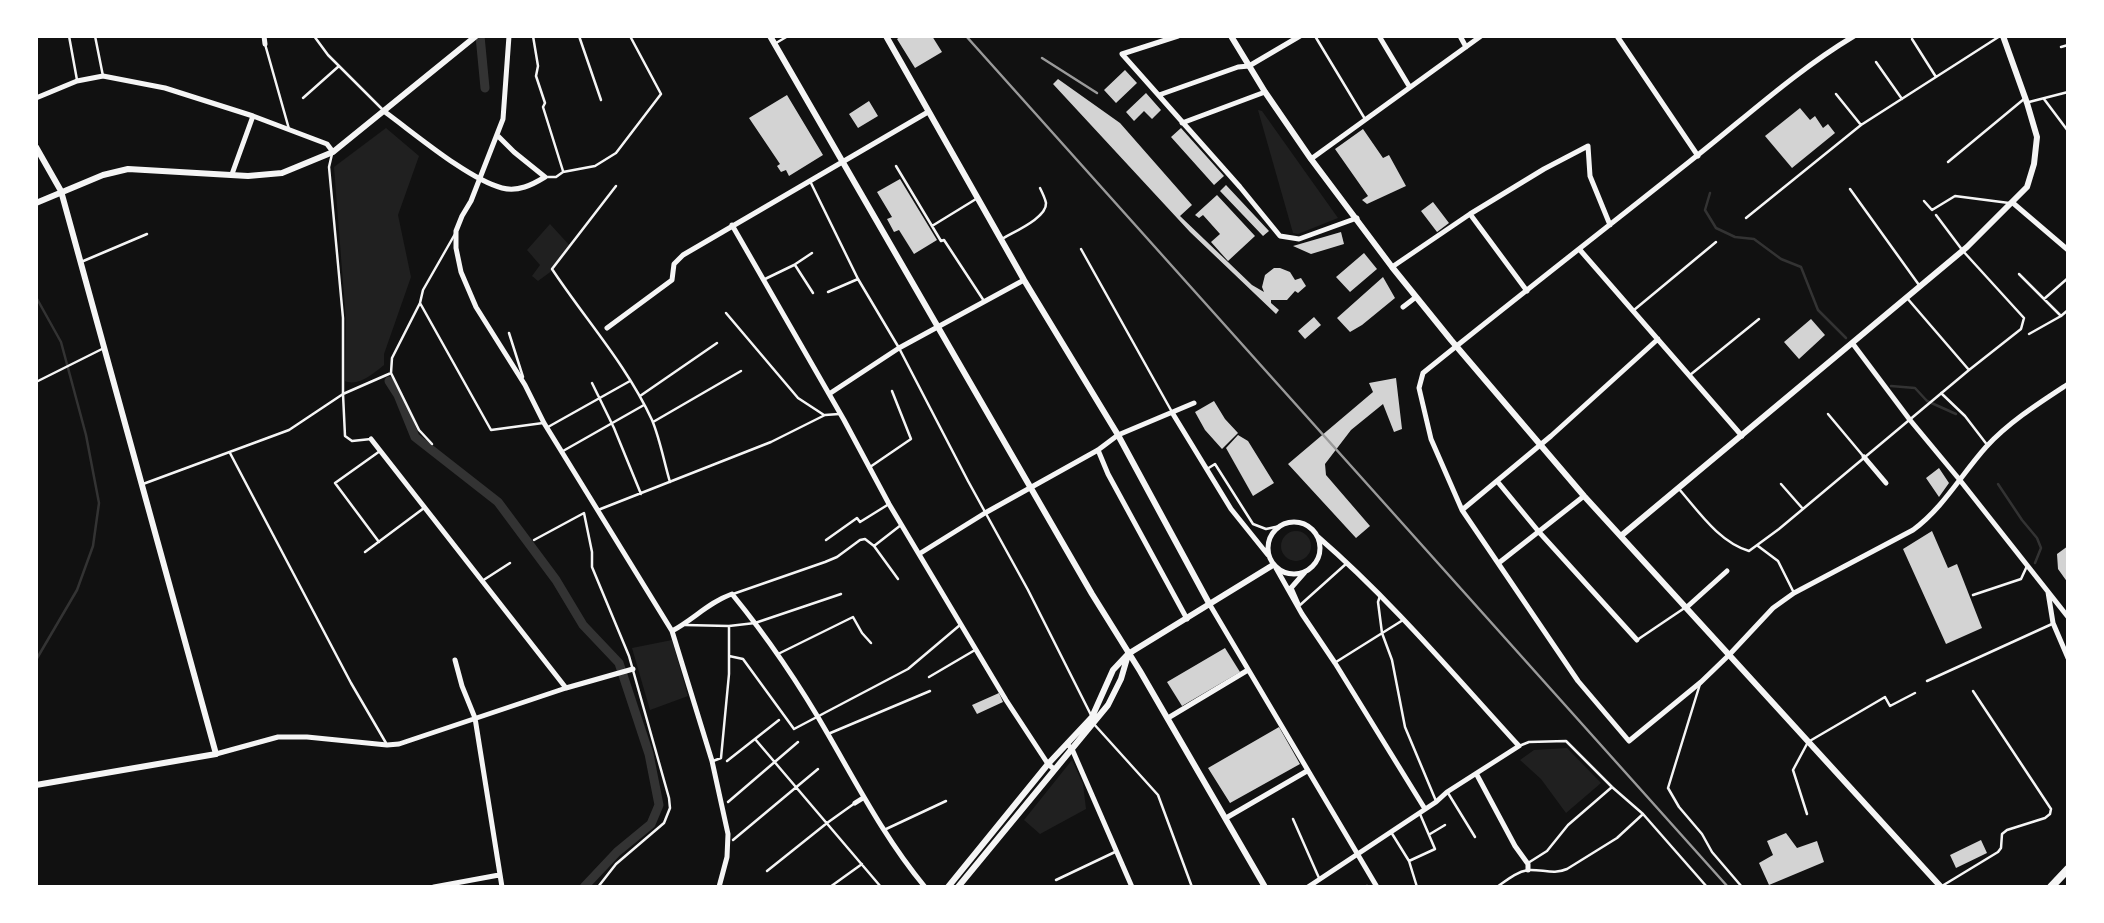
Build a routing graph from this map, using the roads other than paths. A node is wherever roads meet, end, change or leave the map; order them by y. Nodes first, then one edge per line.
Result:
1 (69, 36) edge
2 (95, 36) edge
3 (264, 36) edge
4 (314, 36) edge
5 (509, 36) edge
6 (533, 36) edge
7 (579, 36) edge
8 (630, 36) edge
9 (770, 36) edge
10 (788, 36) edge
11 (886, 36) edge
12 (1178, 36) edge
13 (1231, 36) edge
14 (1300, 36) edge
15 (1315, 36) edge
16 (1380, 36) edge
17 (1460, 36) edge
18 (1481, 36) edge
19 (1617, 36) edge
20 (1854, 36) edge
21 (2001, 36) edge
22 (473, 38) edge
23 (1912, 39) dead end
24 (265, 44) joint
25 (774, 44) junction
26 (2068, 45) edge
27 (2061, 46) dead end
28 (1466, 47) junction
29 (1876, 62) dead end
30 (339, 66) junction
31 (1249, 66) junction
32 (103, 76) junction
33 (1936, 77) junction
34 (78, 81) junction
35 (1409, 86) junction
36 (1264, 92) junction
37 (2068, 92) edge
38 (1836, 94) dead end
39 (1159, 95) junction
40 (36, 98) edge
41 (303, 98) dead end
42 (1902, 99) junction
43 (601, 100) dead end
44 (2026, 100) junction
45 (2044, 100) junction
46 (384, 112) junction
47 (928, 112) junction
48 (253, 116) junction
49 (1366, 119) junction
50 (1182, 124) junction
51 (1861, 125) junction
52 (289, 129) junction
53 (2068, 131) edge
54 (496, 134) junction
55 (36, 147) edge
56 (332, 152) junction
57 (1698, 156) junction
58 (1310, 158) junction
59 (843, 160) junction
60 (1948, 162) dead end
61 (896, 166) dead end
62 (563, 172) junction
63 (232, 174) junction
64 (546, 177) junction
65 (480, 178) junction
66 (810, 179) junction
67 (616, 186) dead end
68 (1040, 188) dead end
69 (1850, 188) dead end
70 (61, 191) junction
71 (978, 198) junction
72 (1924, 201) dead end
73 (36, 203) edge
74 (2013, 203) junction
75 (1470, 214) junction
76 (1936, 215) dead end
77 (1357, 218) junction
78 (1746, 218) dead end
79 (732, 225) junction
80 (1610, 225) junction
81 (932, 226) junction
82 (456, 231) junction
83 (147, 234) dead end
84 (1001, 239) junction
85 (1716, 242) dead end
86 (1081, 249) dead end
87 (1580, 250) junction
88 (2068, 250) edge
89 (1963, 251) junction
90 (812, 253) dead end
91 (81, 262) junction
92 (794, 265) junction
93 (1392, 267) junction
94 (2019, 274) dead end
95 (2068, 278) edge
96 (858, 279) junction
97 (762, 280) junction
98 (1024, 280) junction
99 (1920, 286) junction
100 (1527, 291) junction
101 (828, 292) dead end
102 (813, 293) dead end
103 (1416, 297) junction
104 (1907, 298) junction
105 (2044, 299) junction
106 (984, 301) junction
107 (420, 303) junction
108 (1403, 307) dead end
109 (1634, 310) junction
110 (2068, 310) edge
111 (726, 313) dead end
112 (2061, 316) junction
113 (1759, 319) dead end
114 (938, 326) junction
115 (607, 328) dead end
116 (509, 333) dead end
117 (2029, 334) dead end
118 (1658, 339) junction
119 (717, 343) dead end
120 (1853, 345) junction
121 (104, 347) junction
122 (1458, 347) junction
123 (899, 348) junction
124 (1969, 370) junction
125 (742, 371) dead end
126 (391, 373) junction
127 (1690, 375) junction
128 (630, 381) junction
129 (36, 382) edge
130 (592, 383) dead end
131 (2068, 384) edge
132 (525, 385) junction
133 (892, 391) dead end
134 (1941, 393) junction
135 (343, 394) junction
136 (828, 394) junction
137 (639, 396) junction
138 (599, 398) junction
139 (1194, 403) dead end
140 (644, 405) junction
141 (839, 414) junction
142 (1173, 414) junction
143 (1828, 414) dead end
144 (825, 415) junction
145 (1910, 420) junction
146 (653, 422) junction
147 (612, 423) junction
148 (546, 425) junction
149 (1118, 435) junction
150 (1742, 436) junction
151 (371, 439) joint
152 (432, 444) dead end
153 (1541, 444) junction
154 (1988, 446) junction
155 (1098, 450) junction
156 (380, 451) junction
157 (563, 451) junction
158 (230, 453) junction
159 (1864, 457) junction
160 (868, 468) junction
161 (1207, 469) junction
162 (1959, 479) junction
163 (1497, 481) junction
164 (670, 482) junction
165 (1886, 483) dead end
166 (142, 484) junction
167 (1781, 484) dead end
168 (1032, 487) junction
169 (1678, 488) junction
170 (641, 494) junction
171 (1584, 496) junction
172 (889, 504) junction
173 (425, 508) junction
174 (1803, 509) junction
175 (598, 510) junction
176 (1462, 510) junction
177 (985, 514) junction
178 (902, 525) junction
179 (1280, 526) junction
180 (1539, 532) junction
181 (1317, 536) junction
182 (1622, 536) junction
183 (534, 540) dead end
184 (826, 540) dead end
185 (378, 542) junction
186 (874, 546) junction
187 (1758, 546) junction
188 (364, 552) dead end
189 (919, 554) junction
190 (1268, 555) junction
191 (1347, 562) junction
192 (1500, 562) junction
193 (510, 563) dead end
194 (2028, 564) junction
195 (1275, 566) junction
196 (1728, 571) dead end
197 (1305, 572) junction
198 (898, 579) dead end
199 (482, 581) junction
200 (2047, 590) junction
201 (1794, 593) junction
202 (732, 594) junction
203 (841, 594) dead end
204 (1380, 595) junction
205 (1973, 595) dead end
206 (1210, 605) junction
207 (1687, 606) junction
208 (1298, 607) junction
209 (2068, 617) edge
210 (1187, 619) junction
211 (1404, 619) junction
212 (755, 623) junction
213 (2054, 623) junction
214 (960, 624) junction
215 (683, 625) junction
216 (729, 626) junction
217 (672, 631) junction
218 (1382, 633) junction
219 (1637, 640) joint
220 (871, 642) dead end
221 (976, 650) junction
222 (1128, 654) junction
223 (776, 655) junction
224 (1730, 655) junction
225 (729, 656) junction
226 (2068, 658) edge
227 (455, 660) dead end
228 (1335, 663) junction
229 (633, 669) junction
230 (1248, 670) junction
231 (930, 677) dead end
232 (1926, 681) dead end
233 (1701, 682) junction
234 (566, 688) junction
235 (930, 691) dead end
236 (1973, 691) dead end
237 (1915, 693) dead end
238 (1092, 717) junction
239 (475, 718) junction
240 (818, 718) junction
241 (1168, 718) junction
242 (779, 720) dead end
243 (1093, 724) junction
244 (828, 734) junction
245 (755, 738) junction
246 (798, 742) dead end
247 (1808, 742) junction
248 (387, 745) junction
249 (1519, 746) junction
250 (1070, 747) junction
251 (216, 754) junction
252 (712, 761) junction
253 (727, 761) dead end
254 (775, 762) junction
255 (1051, 766) junction
256 (818, 769) dead end
257 (1307, 771) junction
258 (1477, 774) junction
259 (36, 785) edge
260 (796, 787) junction
261 (1612, 787) junction
262 (1447, 792) junction
263 (863, 798) junction
264 (946, 801) dead end
265 (728, 802) dead end
266 (1436, 802) junction
267 (855, 804) joint
268 (1426, 808) junction
269 (1419, 813) junction
270 (1643, 814) junction
271 (1807, 814) dead end
272 (1226, 818) junction
273 (1293, 819) dead end
274 (827, 823) junction
275 (1445, 825) dead end
276 (882, 831) junction
277 (1390, 831) junction
278 (1430, 834) junction
279 (1475, 837) dead end
280 (734, 840) dead end
281 (1117, 851) junction
282 (1358, 855) junction
283 (1410, 861) junction
284 (862, 864) junction
285 (1528, 864) junction
286 (2068, 869) edge
287 (1528, 870) junction
288 (767, 871) dead end
289 (499, 875) junction
290 (1319, 878) junction
291 (1056, 880) dead end
292 (434, 887) edge
293 (502, 887) edge
294 (598, 887) edge
295 (719, 887) edge
296 (830, 887) edge
297 (881, 887) edge
298 (925, 887) edge
299 (948, 887) edge
300 (958, 887) edge
301 (1132, 887) edge
302 (1192, 887) edge
303 (1265, 887) edge
304 (1308, 887) edge
305 (1377, 887) edge
306 (1417, 887) edge
307 (1497, 887) edge
308 (1707, 887) edge
309 (1742, 887) edge
310 (1941, 887) edge
311 (2051, 887) edge

1 - 34 lane
2 - 32 lane
3 - 24 street
4 - 30 lane
5 - 54 street
6 - 62 lane
7 - 43 lane
8 - 62 lane
9 - 25 street
10 - 25 lane
11 - 47 street
12 - 39 street
13 - 31 street
14 - 31 street
15 - 49 lane
16 - 35 street
17 - 28 street
18 - 28 street
19 - 57 street
20 - 57 street
21 - 33 lane
21 - 44 street
22 - 46 street
23 - 33 lane
24 - 52 lane
25 - 59 street
26 - 27 lane
28 - 35 street
29 - 42 lane
30 - 41 lane
30 - 46 lane
31 - 36 street
31 - 39 street
32 - 34 street
32 - 48 street
33 - 42 lane
34 - 40 street
35 - 49 street
36 - 50 street
36 - 58 street
37 - 45 lane
38 - 51 lane
39 - 50 street
42 - 51 lane
44 - 45 lane
44 - 60 lane
44 - 74 street
45 - 53 lane
46 - 56 street
46 - 65 street
47 - 59 street
47 - 71 street
48 - 52 street
48 - 63 street
49 - 58 street
50 - 77 street
51 - 78 lane
52 - 56 street
54 - 64 street
54 - 65 street
55 - 70 street
56 - 63 street
56 - 135 lane
57 - 80 street
58 - 77 street
59 - 66 street
59 - 114 street
61 - 81 lane
62 - 64 lane
63 - 70 street
64 - 65 street
65 - 82 street
66 - 79 street
66 - 96 lane
67 - 128 lane
68 - 84 lane
69 - 99 lane
70 - 73 street
70 - 91 street
71 - 81 lane
71 - 84 street
72 - 74 lane
74 - 88 street
74 - 89 street
75 - 80 street
75 - 93 street
75 - 100 street
76 - 89 lane
77 - 93 street
79 - 97 street
79 - 115 street
80 - 87 street
81 - 106 lane
82 - 107 lane
82 - 132 street
83 - 91 lane
84 - 98 street
85 - 109 lane
86 - 142 lane
87 - 100 street
87 - 109 street
89 - 99 street
89 - 124 lane
90 - 92 lane
91 - 121 street
92 - 97 lane
92 - 102 lane
93 - 103 street
94 - 105 lane
95 - 105 lane
96 - 101 lane
96 - 123 lane
97 - 136 street
98 - 106 street
98 - 149 street
99 - 104 street
100 - 122 street
103 - 108 street
103 - 122 street
104 - 120 street
104 - 124 lane
105 - 112 lane
106 - 114 street
107 - 126 lane
107 - 148 lane
109 - 118 street
110 - 112 lane
111 - 144 lane
112 - 117 lane
113 - 127 lane
114 - 123 street
114 - 168 street
116 - 132 lane
118 - 127 street
118 - 153 street
119 - 137 lane
120 - 145 street
120 - 150 street
121 - 129 lane
121 - 166 street
122 - 153 street
122 - 176 street
123 - 136 street
123 - 177 lane
124 - 134 lane
125 - 146 lane
126 - 135 lane
126 - 152 lane
127 - 150 street
128 - 137 lane
128 - 138 lane
130 - 138 lane
131 - 154 street
132 - 148 street
133 - 160 lane
134 - 145 lane
134 - 154 lane
135 - 151 lane
135 - 158 lane
136 - 141 street
137 - 140 lane
138 - 147 lane
138 - 148 lane
139 - 142 street
140 - 146 lane
140 - 147 lane
141 - 144 lane
141 - 160 street
142 - 149 street
142 - 161 street
143 - 159 lane
144 - 164 lane
145 - 159 lane
145 - 162 street
146 - 164 lane
147 - 157 lane
147 - 170 lane
148 - 157 street
149 - 155 street
149 - 206 street
150 - 169 street
151 - 156 street
153 - 163 street
153 - 171 street
154 - 162 street
155 - 168 street
155 - 210 street
156 - 173 street
156 - 185 lane
157 - 175 street
158 - 166 lane
158 - 248 lane
159 - 165 street
159 - 174 lane
160 - 172 street
161 - 179 lane
161 - 190 street
162 - 194 street
162 - 201 street
163 - 176 street
163 - 180 street
164 - 170 lane
166 - 251 street
167 - 174 lane
168 - 177 street
168 - 222 street
169 - 182 street
169 - 187 lane
170 - 175 lane
171 - 180 street
171 - 182 street
172 - 178 street
172 - 184 lane
173 - 185 lane
173 - 199 street
174 - 187 lane
175 - 217 street
176 - 192 street
177 - 189 street
177 - 238 lane
178 - 186 lane
178 - 189 street
179 - 181 street
179 - 190 street
180 - 192 street
180 - 219 street
181 - 191 street
181 - 197 street
182 - 207 street
183 - 229 lane
185 - 188 lane
186 - 198 lane
186 - 202 lane
187 - 201 lane
189 - 214 street
190 - 195 street
191 - 204 street
191 - 208 lane
192 - 233 street
193 - 199 lane
194 - 200 street
194 - 205 lane
195 - 197 street
195 - 206 street
195 - 208 street
196 - 207 street
197 - 208 street
199 - 234 street
200 - 209 street
200 - 213 street
201 - 224 street
202 - 212 street
202 - 215 street
203 - 212 lane
204 - 211 street
204 - 218 lane
206 - 210 street
206 - 230 street
207 - 219 lane
207 - 224 street
208 - 228 street
210 - 222 street
211 - 218 lane
211 - 249 street
212 - 216 lane
212 - 223 street
213 - 226 street
213 - 232 lane
214 - 221 street
214 - 240 lane
215 - 216 lane
215 - 217 street
216 - 225 lane
217 - 252 street
218 - 228 lane
218 - 266 lane
220 - 223 lane
221 - 231 lane
221 - 255 street
222 - 238 street
222 - 241 street
222 - 243 street
223 - 240 street
224 - 233 street
224 - 247 street
225 - 240 lane
225 - 252 lane
227 - 239 street
228 - 268 street
229 - 234 street
229 - 294 lane
230 - 241 street
230 - 257 street
233 - 309 lane
234 - 239 street
235 - 244 lane
236 - 310 lane
237 - 247 lane
238 - 243 lane
238 - 250 street
239 - 248 street
239 - 289 street
240 - 244 street
241 - 272 street
242 - 245 lane
243 - 250 street
243 - 302 lane
244 - 263 street
245 - 253 lane
245 - 254 lane
246 - 254 lane
247 - 271 lane
247 - 310 street
248 - 251 street
249 - 258 street
249 - 261 lane
250 - 255 street
250 - 281 street
251 - 259 street
252 - 295 street
254 - 260 lane
254 - 265 lane
255 - 299 street
255 - 300 street
256 - 260 lane
257 - 272 street
257 - 282 street
258 - 262 street
258 - 285 street
260 - 274 lane
260 - 280 lane
261 - 270 lane
261 - 285 lane
262 - 266 street
262 - 279 lane
263 - 267 street
263 - 276 street
264 - 276 lane
266 - 268 street
267 - 274 lane
268 - 269 street
269 - 277 street
269 - 278 lane
270 - 287 lane
270 - 308 lane
272 - 303 street
273 - 290 lane
274 - 284 lane
274 - 288 lane
275 - 278 lane
276 - 298 street
277 - 282 street
277 - 283 lane
278 - 283 lane
281 - 291 lane
281 - 301 street
282 - 290 street
282 - 305 street
283 - 306 lane
284 - 296 lane
284 - 297 lane
285 - 287 street
286 - 311 main road
287 - 307 lane
289 - 292 street
289 - 293 street
290 - 304 street

